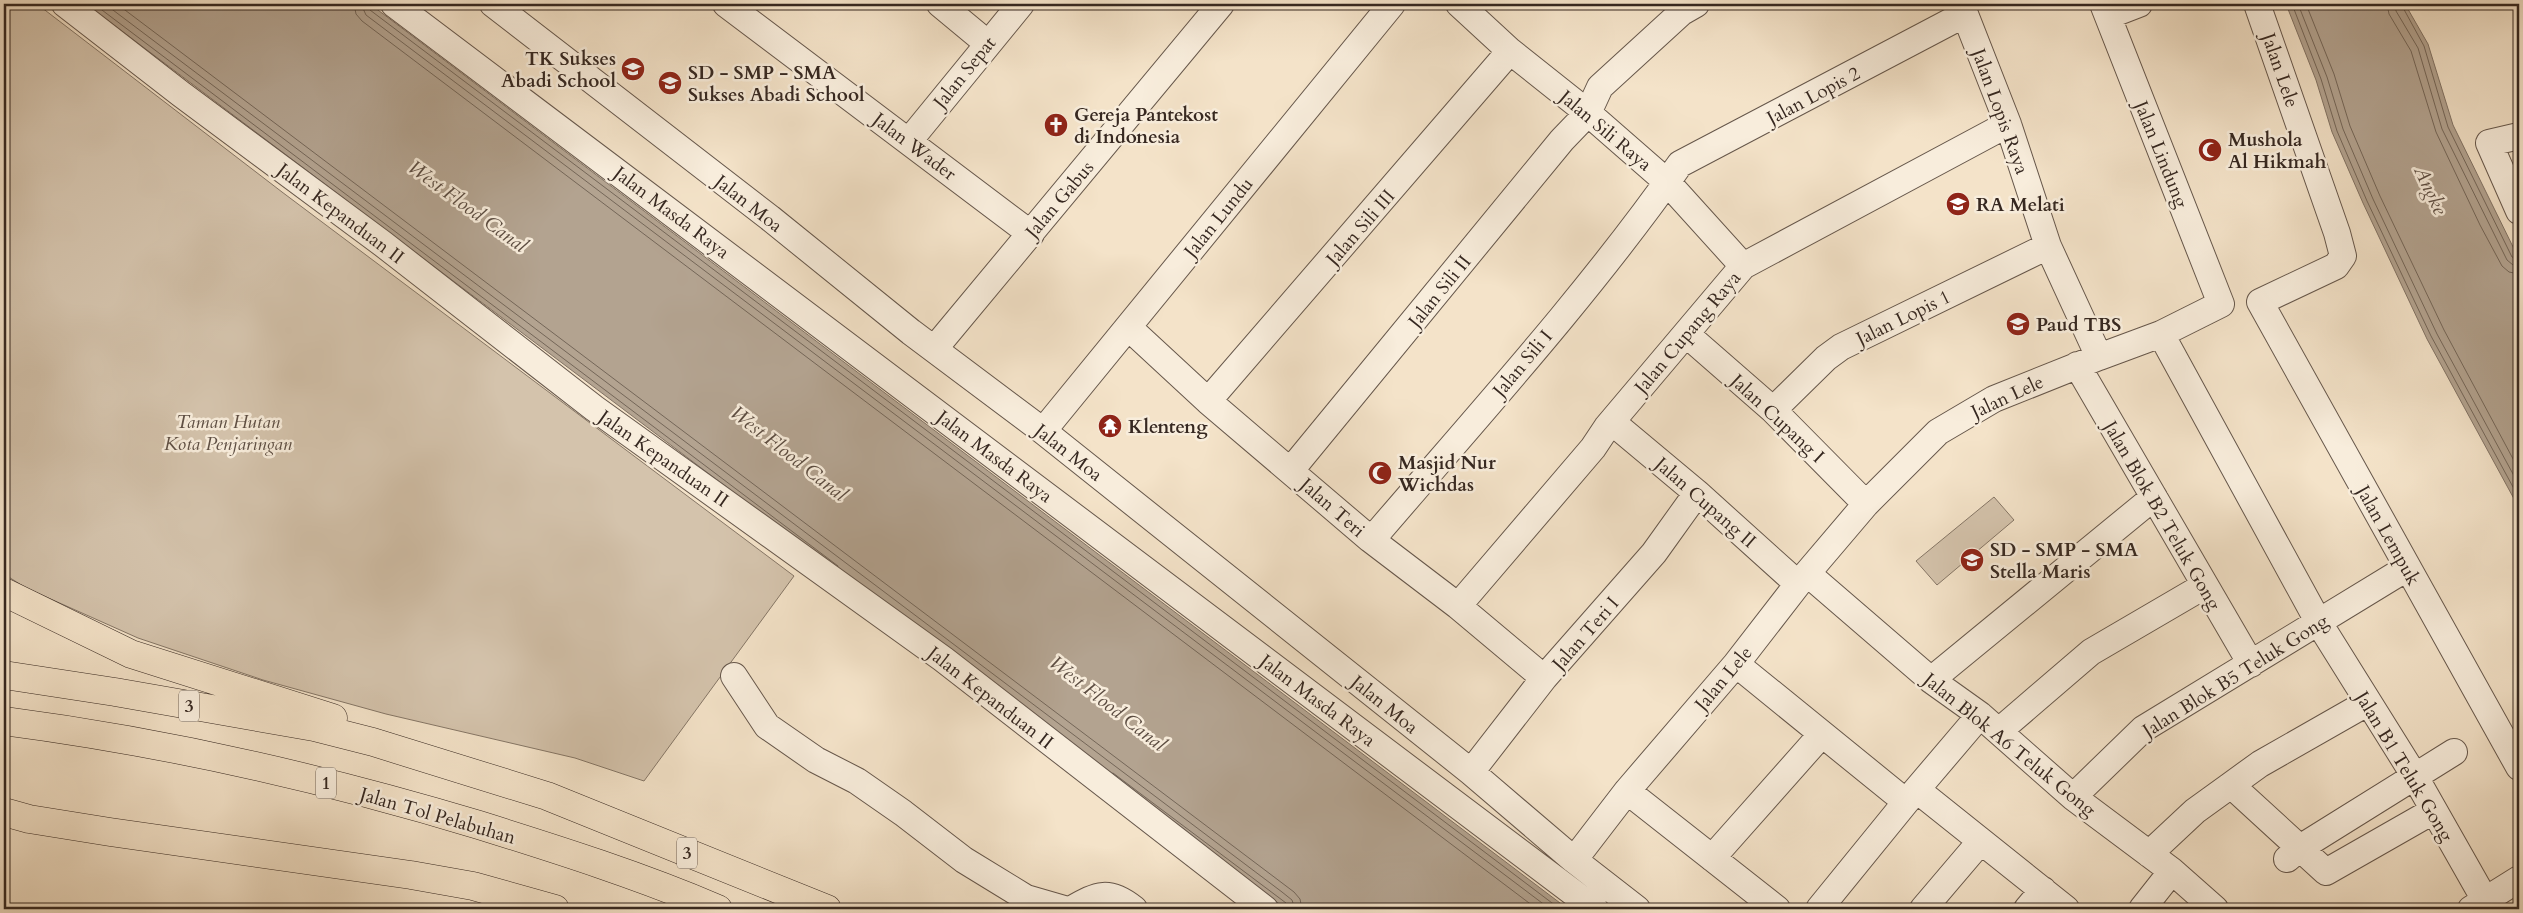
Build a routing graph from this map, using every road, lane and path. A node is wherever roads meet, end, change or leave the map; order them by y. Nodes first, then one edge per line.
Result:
1 (65, 4) edge
2 (394, 4) edge
3 (492, 4) edge
4 (726, 4) edge
5 (940, 4) edge
6 (1021, 4) edge
7 (1221, 4) edge
8 (1392, 4) edge
9 (1459, 4) edge
10 (2139, 4) edge
11 (2257, 4) edge
12 (1683, 6) edge
13 (1963, 9) edge
14 (2105, 10) edge
15 (987, 43) junction
16 (1510, 51) junction
17 (1588, 113) junction
18 (2008, 124) junction
19 (2519, 136) edge
20 (908, 140) junction
21 (1667, 182) junction
22 (2519, 210) edge
23 (1031, 234) junction
24 (2048, 246) junction
25 (1743, 266) junction
26 (2260, 302) junction
27 (2221, 304) junction
28 (1128, 327) junction
29 (1686, 334) junction
30 (2161, 334) junction
31 (934, 348) junction
32 (2088, 361) junction
33 (1208, 402) junction
34 (1773, 410) junction
35 (1612, 422) junction
36 (1043, 431) junction
37 (1291, 470) junction
38 (1697, 493) junction
39 (2154, 497) junction
40 (1866, 504) junction
41 (1370, 539) junction
42 (2407, 568) junction
43 (1803, 579) junction
44 (2204, 586) junction
45 (4, 592) edge
46 (1458, 606) junction
47 (2319, 623) junction
48 (1736, 664) junction
49 (2251, 664) junction
50 (4, 675) edge
51 (734, 676) dead end
52 (1544, 678) junction
53 (1931, 680) junction
54 (2367, 703) junction
55 (4, 720) edge
56 (1990, 723) junction
57 (1822, 734) junction
58 (372, 742) junction
59 (2454, 752) dead end
60 (2519, 767) edge
61 (1470, 772) junction
62 (2414, 775) junction
63 (2231, 785) junction
64 (1627, 791) junction
65 (1911, 796) junction
66 (2073, 797) junction
67 (2433, 811) junction
68 (4, 812) edge
69 (1980, 842) junction
70 (2149, 854) junction
71 (2293, 854) junction
72 (1712, 858) junction
73 (1574, 860) junction
74 (2172, 871) junction
75 (2519, 879) edge
76 (2035, 900) edge
77 (2482, 906) edge
78 (555, 909) edge
79 (718, 909) edge
80 (827, 909) edge
81 (1064, 909) edge
82 (1072, 909) edge
83 (1134, 909) edge
84 (1265, 909) edge
85 (1595, 909) edge
86 (1637, 909) edge
87 (1777, 909) edge
88 (1819, 909) edge
89 (1923, 909) edge
90 (2066, 909) edge
91 (2142, 909) edge
92 (2215, 909) edge

1 - 84 street, Jalan Kepanduan II
2 - 85 street, Jalan Masda Raya
3 - 31 street, Jalan Moa
4 - 20 street, Jalan Wader
5 - 15 street
6 - 15 street, Jalan Sepat
7 - 23 street, Jalan Gabus
8 - 28 street, Jalan Lundu
9 - 16 street, Jalan Sili Raya
10 - 14 street
11 - 26 street, Jalan Lele
12 - 17 street, Jalan Sili II
13 - 18 street, Jalan Lopis Raya
13 - 21 street, Jalan Lopis 2
14 - 27 street, Jalan Lindung
15 - 20 street, Jalan Sepat
16 - 17 street, Jalan Sili Raya
16 - 33 street, Jalan Sili III
17 - 21 street, Jalan Sili Raya
17 - 37 street, Jalan Sili II
18 - 24 street, Jalan Lopis Raya
18 - 25 street, Jalan Cupang Raya
19 - 22 street
20 - 23 street, Jalan Wader
21 - 25 street, Jalan Sili Raya
21 - 41 street, Jalan Sili I
23 - 31 street, Jalan Gabus
24 - 32 street, Jalan Lopis Raya
24 - 34 street, Jalan Lopis 1
25 - 29 street, Jalan Cupang Raya
26 - 27 street, Jalan Lele
26 - 42 street, Jalan Lempuk
27 - 30 street, Jalan Lele
28 - 33 street, Jalan Teri
28 - 36 street, Jalan Lundu
29 - 34 street, Jalan Cupang I
29 - 35 street, Jalan Cupang Raya
30 - 32 street, Jalan Lele
30 - 47 street, Jalan B1 Teluk Gong
31 - 36 street, Jalan Moa
32 - 39 street, Jalan Blok B2 Teluk Gong
32 - 40 street, Jalan Lele
33 - 37 street, Jalan Teri
34 - 40 street, Jalan Cupang I
35 - 38 street, Jalan Cupang II
35 - 46 street, Jalan Cupang Raya
36 - 61 street, Jalan Moa
37 - 41 street, Jalan Teri
38 - 43 street, Jalan Cupang II
38 - 52 street, Jalan Teri I
39 - 44 street, Jalan Blok B2 Teluk Gong
39 - 53 street
40 - 43 street, Jalan Lele
41 - 46 street, Jalan Teri
42 - 47 street, Jalan Blok B5 Teluk Gong
42 - 60 street, Jalan Lempuk
43 - 48 street, Jalan Lele
43 - 53 street, Jalan Blok A6 Teluk Gong
44 - 49 street, Jalan Blok B2 Teluk Gong
44 - 56 street
45 - 58 highway
46 - 52 street, Jalan Teri
47 - 49 street, Jalan Blok B5 Teluk Gong
47 - 54 street, Jalan B1 Teluk Gong
48 - 57 street
48 - 64 street, Jalan Lele
49 - 66 street, Jalan Blok B5 Teluk Gong
50 - 58 highway, 3
51 - 81 street
52 - 61 street, Jalan Teri I
53 - 56 street, Jalan Blok A6 Teluk Gong
54 - 62 street, Jalan B1 Teluk Gong
54 - 63 street
55 - 79 highway, Jalan Tol Pelabuhan / 1
56 - 65 street
56 - 66 street, Jalan Blok A6 Teluk Gong
57 - 65 street
57 - 72 street
58 - 80 highway, 3
59 - 62 street
61 - 73 street, Jalan Moa
62 - 67 street, Jalan B1 Teluk Gong
62 - 71 street
63 - 70 street
63 - 71 street
64 - 72 street
64 - 73 street, Jalan Lele
65 - 69 street
65 - 88 street
66 - 70 street, Jalan Blok A6 Teluk Gong
67 - 71 street
67 - 77 street, Jalan B1 Teluk Gong
68 - 78 highway
69 - 76 street
69 - 89 street
70 - 74 street, Jalan Blok A6 Teluk Gong
72 - 87 street
73 - 86 street, Jalan Moa
74 - 91 street
74 - 92 street, Jalan Blok A6 Teluk Gong
75 - 77 street
76 - 90 street
82 - 83 street

